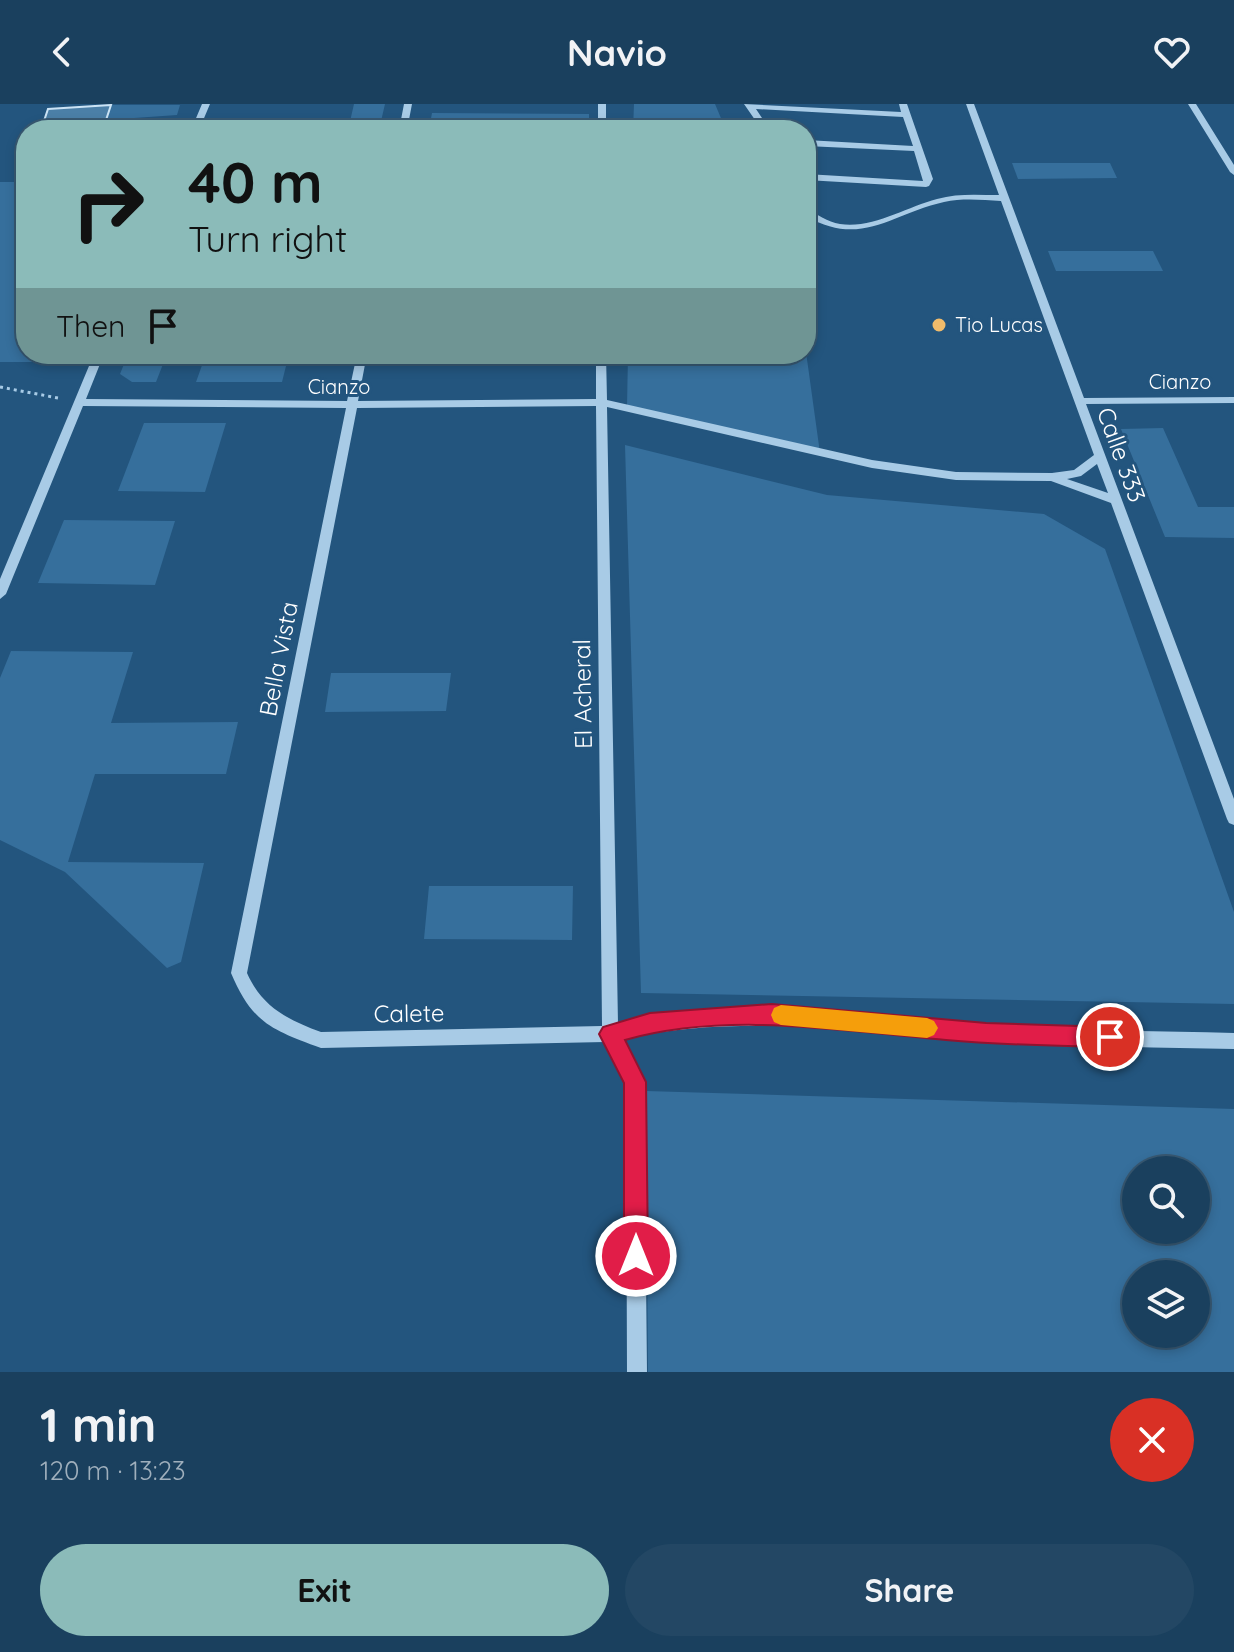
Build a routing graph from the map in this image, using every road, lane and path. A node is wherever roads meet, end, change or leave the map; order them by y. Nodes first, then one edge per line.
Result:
1 (903, 104) edge
2 (970, 104) edge
3 (1192, 104) edge
4 (748, 105) edge
5 (907, 115) junction
6 (816, 144) edge
7 (918, 149) junction
8 (1234, 172) edge
9 (816, 178) edge
10 (1004, 198) junction
11 (816, 218) edge
12 (95, 364) edge
13 (360, 364) edge
14 (601, 364) edge
15 (0, 387) edge
16 (1234, 400) edge
17 (1079, 401) junction
18 (78, 402) junction
19 (601, 402) junction
20 (353, 405) junction
21 (1098, 458) junction
22 (1052, 477) junction
23 (1114, 500) junction
24 (0, 594) edge
25 (1234, 819) edge
26 (239, 973) joint
27 (610, 1034) junction
28 (1234, 1041) edge
29 (637, 1372) edge

1 - 5 street
2 - 10 street, Calle 333
3 - 8 street
4 - 5 street
5 - 7 street
6 - 7 street
7 - 9 street
10 - 11 street
10 - 17 street, Calle 333
12 - 18 street
13 - 20 street, Bella Vista
14 - 19 street, El Acheral
15 - 18 path
16 - 17 street, Cianzo
17 - 21 street, Calle 333
18 - 20 street, Cianzo
18 - 24 street
19 - 20 street, Cianzo
19 - 22 street, Cianzo
19 - 27 street, El Acheral
20 - 26 street, Bella Vista
21 - 22 street
21 - 23 street, Calle 333
22 - 23 street
23 - 25 street, Calle 333
26 - 27 street, Calete
27 - 28 street, Calete
27 - 29 street

